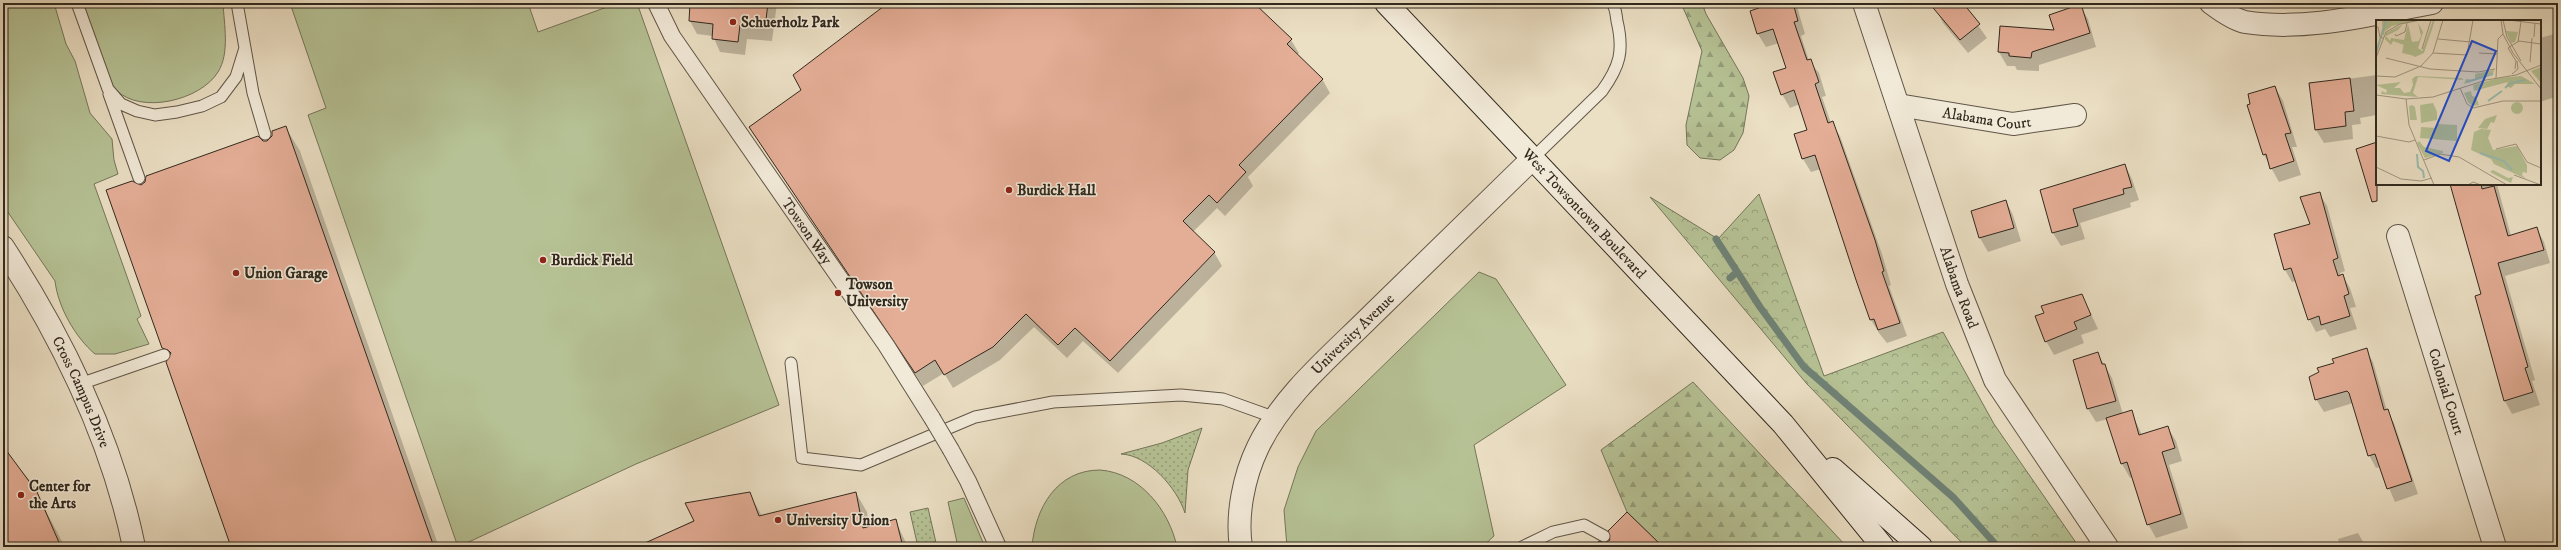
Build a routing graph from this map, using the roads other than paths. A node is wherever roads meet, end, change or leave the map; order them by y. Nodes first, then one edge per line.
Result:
1 (77, 3) edge
2 (237, 3) edge
3 (656, 3) edge
4 (1386, 3) edge
5 (1612, 3) edge
6 (1864, 3) edge
7 (2211, 3) edge
8 (2432, 3) edge
9 (245, 48) junction
10 (108, 89) junction
11 (1898, 105) junction
12 (2075, 115) dead end
13 (265, 134) dead end
14 (1532, 159) junction
15 (139, 178) dead end
16 (2398, 236) dead end
17 (3, 247) edge
18 (164, 355) dead end
19 (791, 363) dead end
20 (80, 384) junction
21 (1276, 418) junction
22 (1783, 424) junction
23 (1604, 536) dead end
24 (134, 547) edge
25 (998, 547) edge
26 (1241, 547) edge
27 (1522, 547) edge
28 (1883, 547) edge
29 (1921, 547) edge
30 (2107, 547) edge
31 (2495, 547) edge

1 - 10 lane
2 - 9 lane
3 - 25 street, Towson Way, bridge
4 - 14 street, West Towsontown Boulevard
5 - 14 lane
6 - 11 street, Alabama Road
7 - 8 street
9 - 10 lane
9 - 13 lane
10 - 15 lane
11 - 12 street, Alabama Court
11 - 30 street, Alabama Road
14 - 21 street, University Avenue
14 - 22 street, West Towsontown Boulevard
16 - 31 street, Colonial Court
17 - 20 street, Cross Campus Drive
18 - 20 lane
19 - 21 lane
20 - 24 street, Cross Campus Drive
21 - 26 street, University Avenue
22 - 28 street, West Towsontown Boulevard
22 - 29 street, West Towsontown Boulevard
23 - 27 lane

